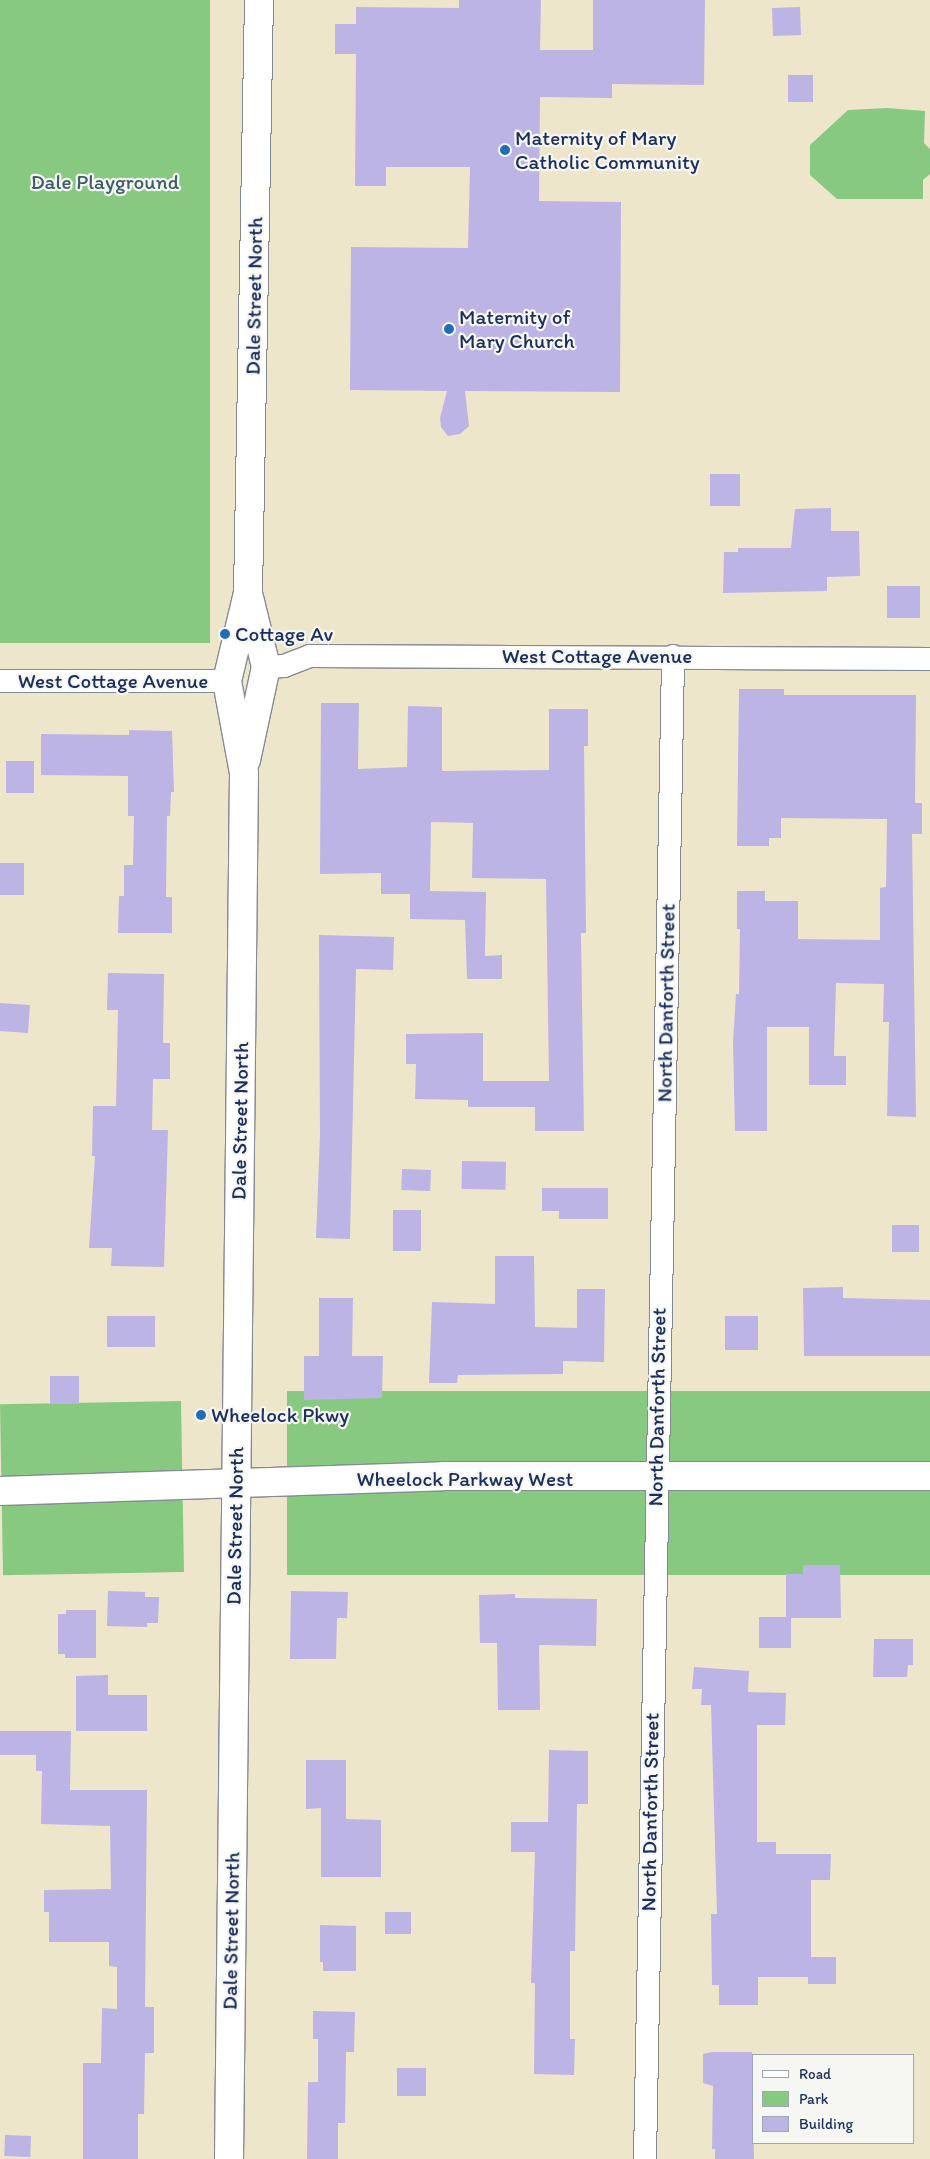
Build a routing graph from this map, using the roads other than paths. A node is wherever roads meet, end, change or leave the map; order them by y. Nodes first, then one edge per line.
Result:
1 (259, 0) edge
2 (248, 593) junction
3 (673, 656) junction
4 (930, 659) edge
5 (266, 666) junction
6 (0, 681) edge
7 (227, 681) junction
8 (244, 773) junction
9 (930, 1476) edge
10 (656, 1478) junction
11 (235, 1482) junction
12 (0, 1491) edge
13 (228, 2159) edge
14 (645, 2159) edge

1 - 2 main road, Dale Street North
2 - 5 main road, Dale Street North
2 - 7 main road, Dale Street North
3 - 4 street, West Cottage Avenue
3 - 5 street, West Cottage Avenue
3 - 10 street, North Danforth Street
5 - 8 main road, Dale Street North
6 - 7 street, West Cottage Avenue
7 - 8 main road, Dale Street North
8 - 11 main road, Dale Street North
9 - 10 main road, Wheelock Parkway West
10 - 11 main road, Wheelock Parkway West
10 - 14 street, North Danforth Street
11 - 12 main road, Wheelock Parkway West
11 - 13 main road, Dale Street North

